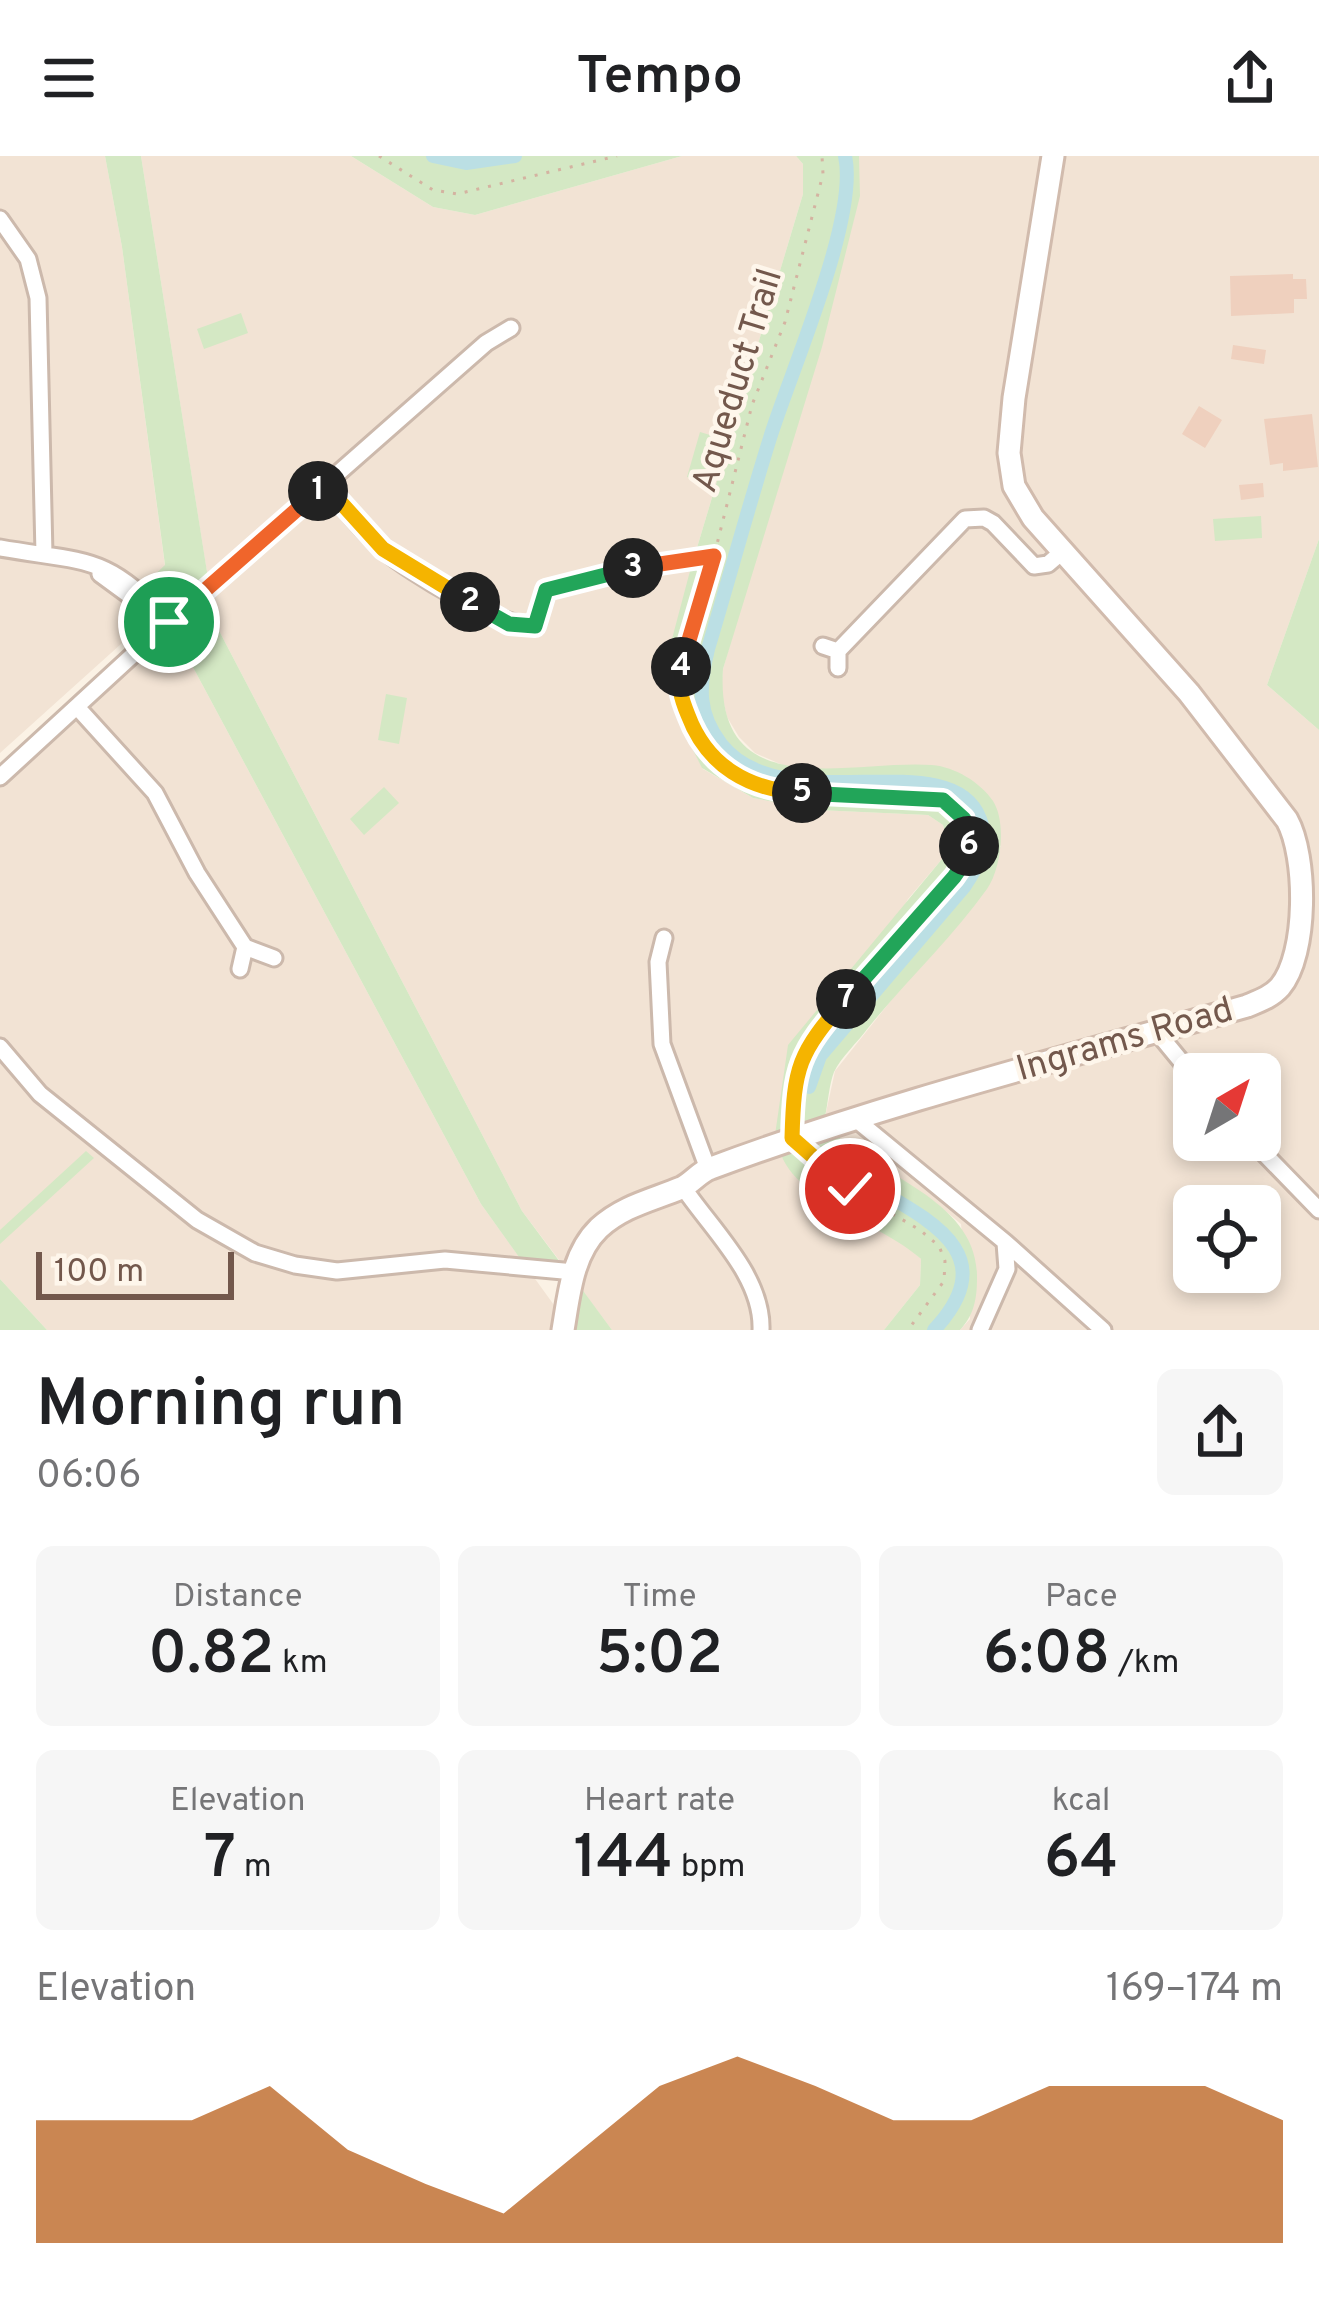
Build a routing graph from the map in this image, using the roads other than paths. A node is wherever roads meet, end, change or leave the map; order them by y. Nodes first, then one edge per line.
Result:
1 (1053, 156) edge
2 (0, 219) edge
3 (511, 328) dead end
4 (325, 485) junction
5 (0, 548) edge
6 (1062, 552) junction
7 (44, 554) junction
8 (164, 626) junction
9 (535, 626) road end
10 (833, 655) dead end
11 (77, 706) junction
12 (0, 777) edge
13 (664, 938) dead end
14 (244, 946) junction
15 (274, 958) dead end
16 (240, 969) dead end
17 (1156, 1032) junction
18 (0, 1047) edge
19 (1174, 1053) edge
20 (853, 1118) junction
21 (1271, 1161) edge
22 (708, 1169) junction
23 (683, 1187) junction
24 (1319, 1210) edge
25 (1005, 1242) junction
26 (574, 1272) junction
27 (563, 1330) edge
28 (761, 1330) edge
29 (980, 1330) edge
30 (1103, 1330) edge

1 - 6 street, Ingrams Road
2 - 7 street
3 - 4 street
4 - 8 street
4 - 9 street
5 - 7 street
6 - 10 street
6 - 17 street, Ingrams Road
7 - 8 street
8 - 11 street
11 - 12 street
11 - 14 street
13 - 22 street
14 - 15 street
14 - 16 street
17 - 19 street
17 - 20 street, Ingrams Road
18 - 26 street
20 - 22 street, Ingrams Road
20 - 25 street
21 - 24 street
22 - 23 street, Ingrams Road
23 - 26 street, Ingrams Road
23 - 28 street
25 - 29 street
25 - 30 street
26 - 27 street, Ingrams Road

